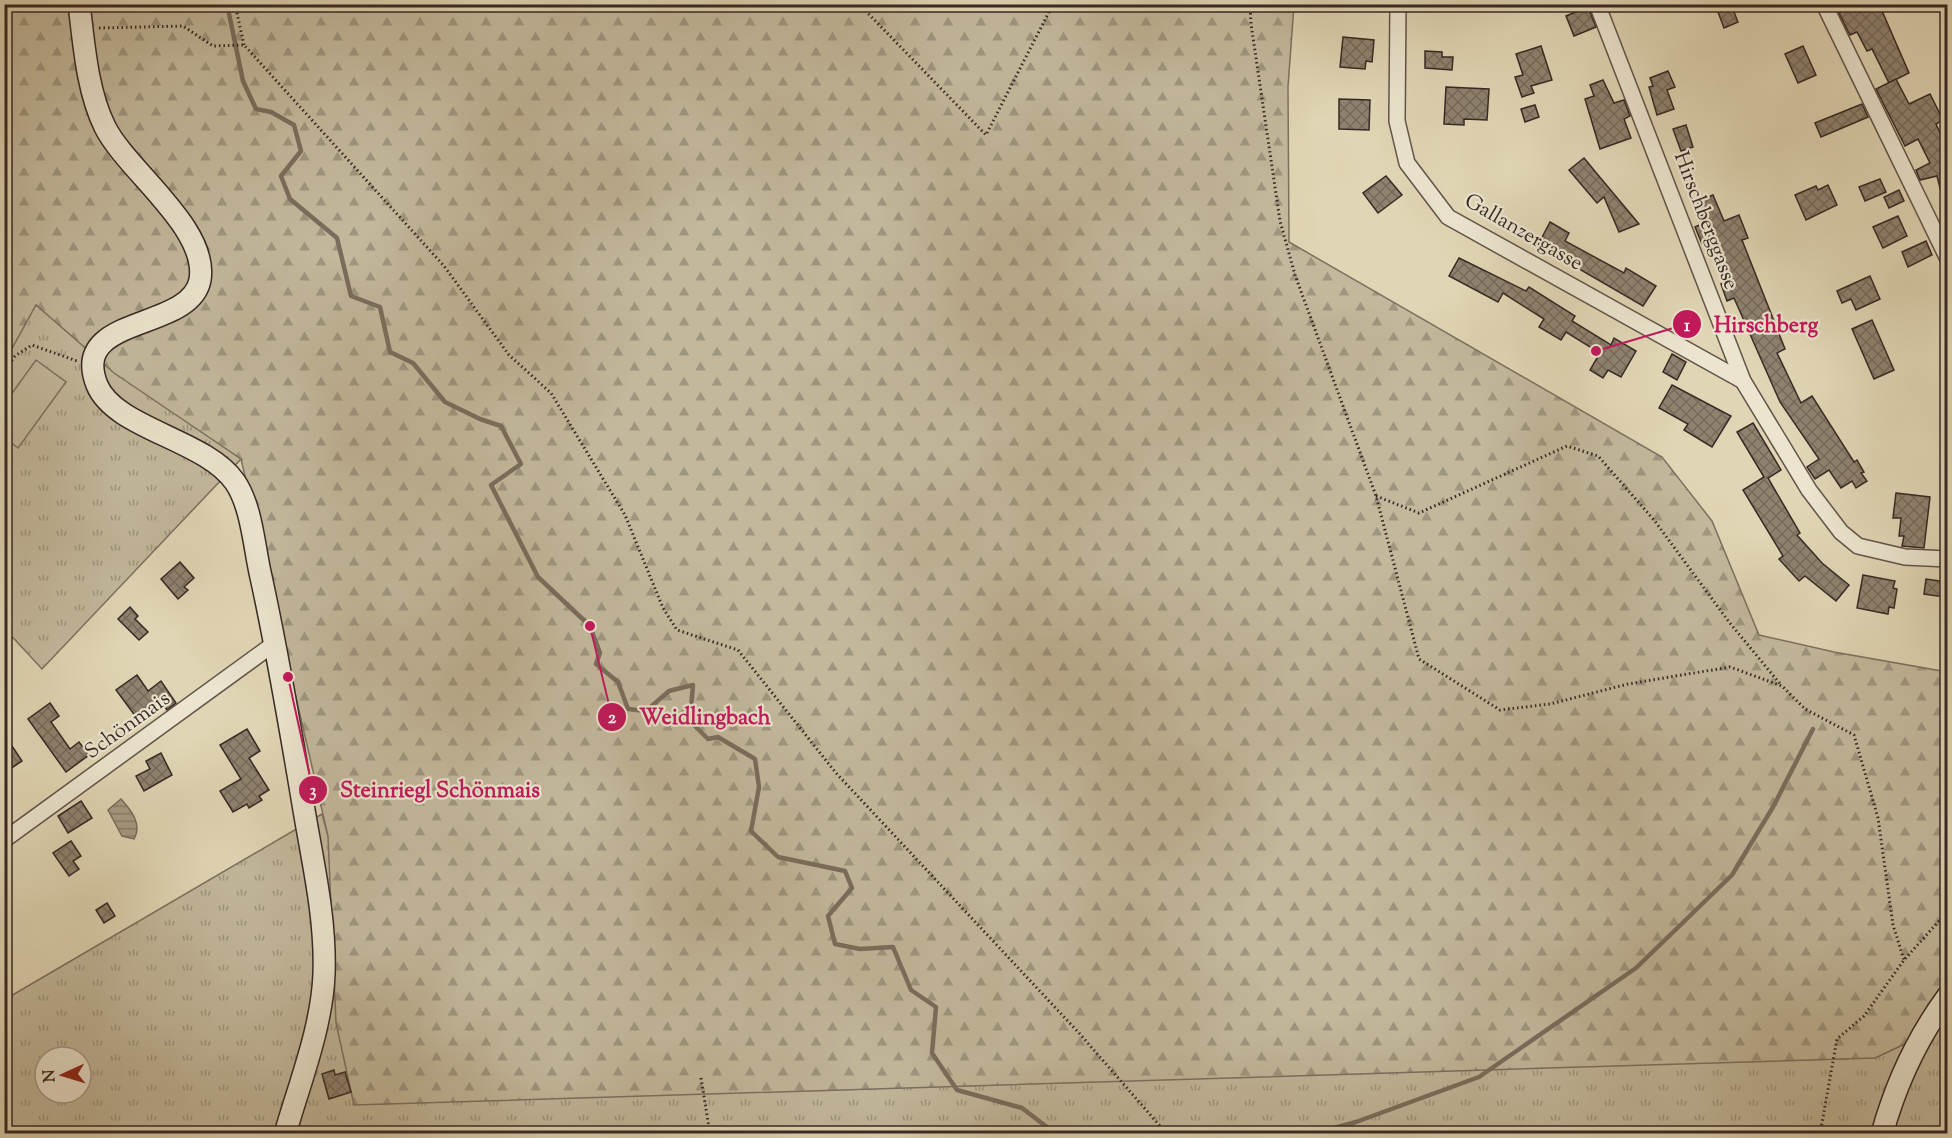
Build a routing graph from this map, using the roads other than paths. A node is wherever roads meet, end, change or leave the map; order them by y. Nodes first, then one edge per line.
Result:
1 (79, 4) edge
2 (1398, 4) edge
3 (1597, 4) edge
4 (1824, 4) edge
5 (1947, 258) edge
6 (1743, 381) junction
7 (1947, 559) edge
8 (276, 644) junction
9 (4, 840) edge
10 (1947, 996) edge
11 (285, 1134) edge
12 (1882, 1134) edge

1 - 8 main road
2 - 6 street, Gallanzergasse
3 - 6 street, Hirschberggasse
4 - 5 street
6 - 7 street, Hirschberggasse
8 - 9 street, Schönmais
8 - 11 main road
10 - 12 main road

